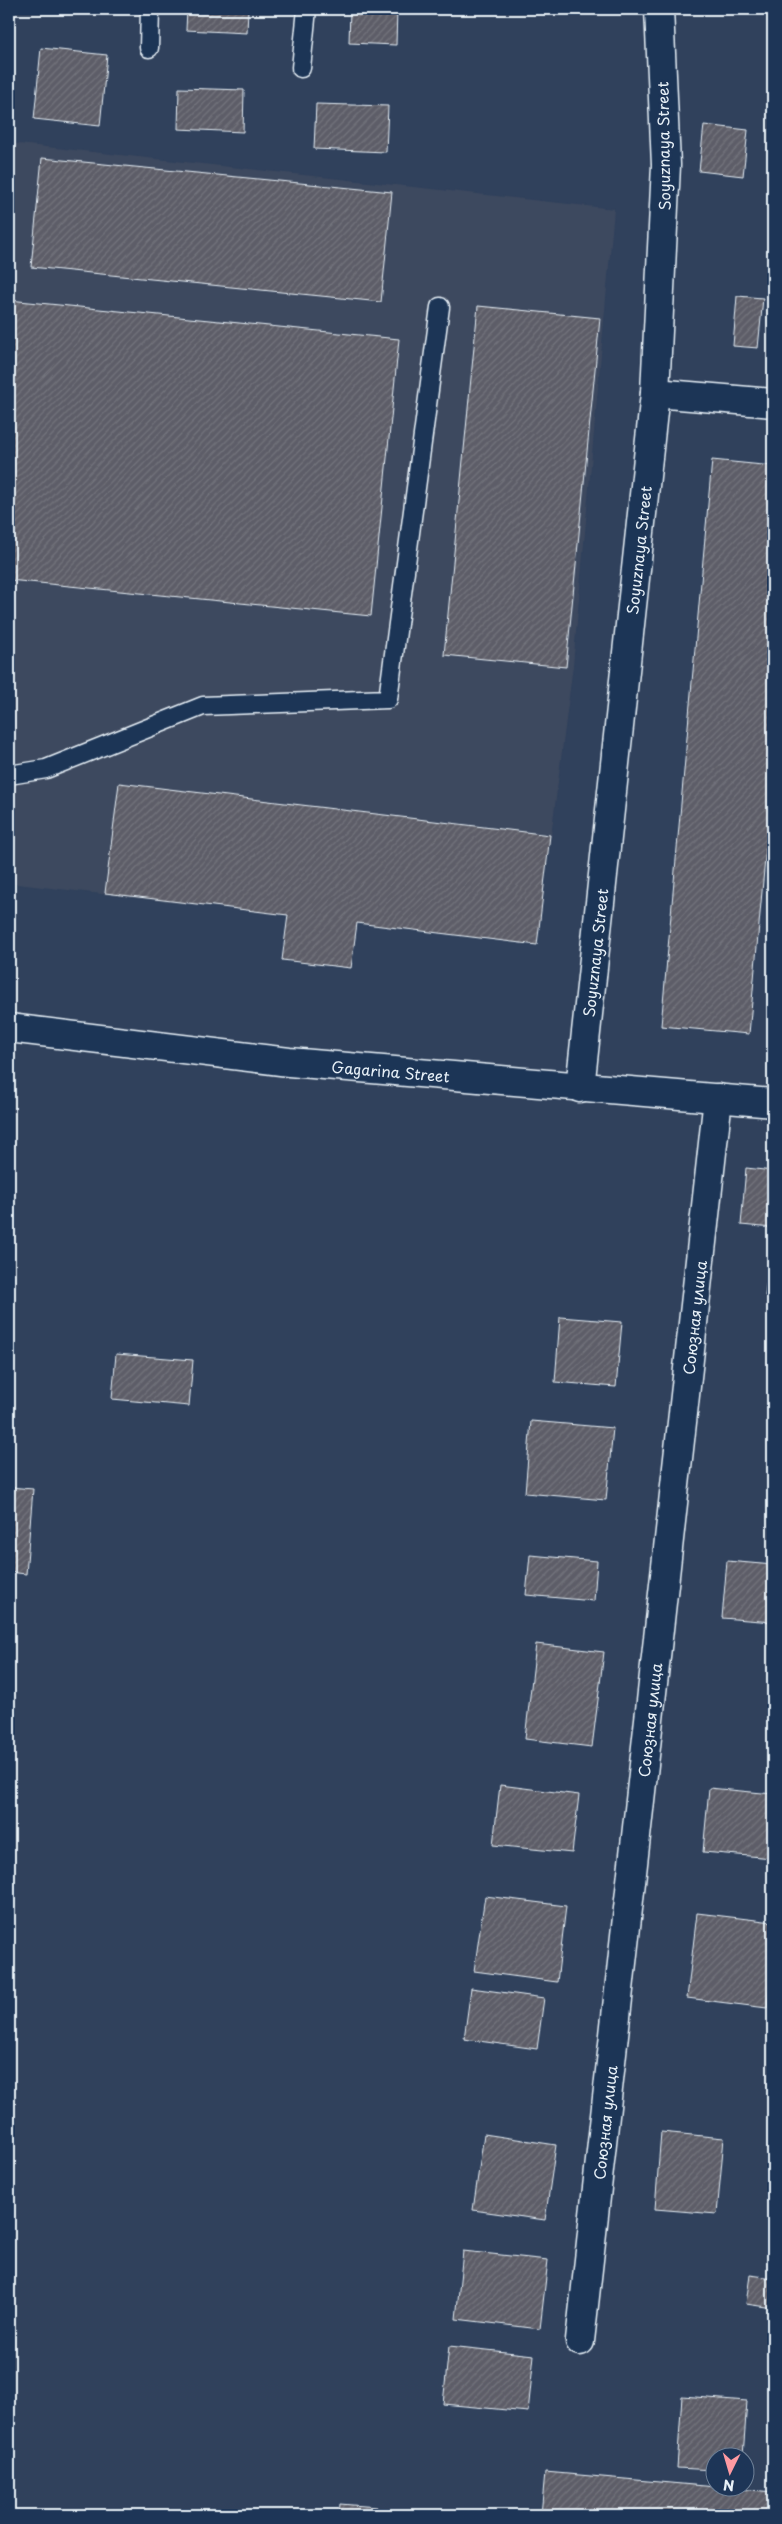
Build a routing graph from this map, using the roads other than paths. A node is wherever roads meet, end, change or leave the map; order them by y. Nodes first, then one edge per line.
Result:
1 (150, 9) edge
2 (307, 9) edge
3 (659, 9) edge
4 (149, 48) dead end
5 (301, 68) dead end
6 (440, 307) dead end
7 (654, 393) junction
8 (773, 403) edge
9 (9, 775) edge
10 (9, 1028) edge
11 (580, 1088) junction
12 (718, 1098) junction
13 (773, 1103) edge
14 (580, 2341) dead end

1 - 4 lane
2 - 5 lane
3 - 7 street, Soyuznaya Street
6 - 9 lane
7 - 8 street
7 - 11 street, Soyuznaya Street
10 - 11 street, Gagarina Street
11 - 12 street, Gagarina Street
12 - 13 street, Gagarina Street
12 - 14 street, Союзная улица

